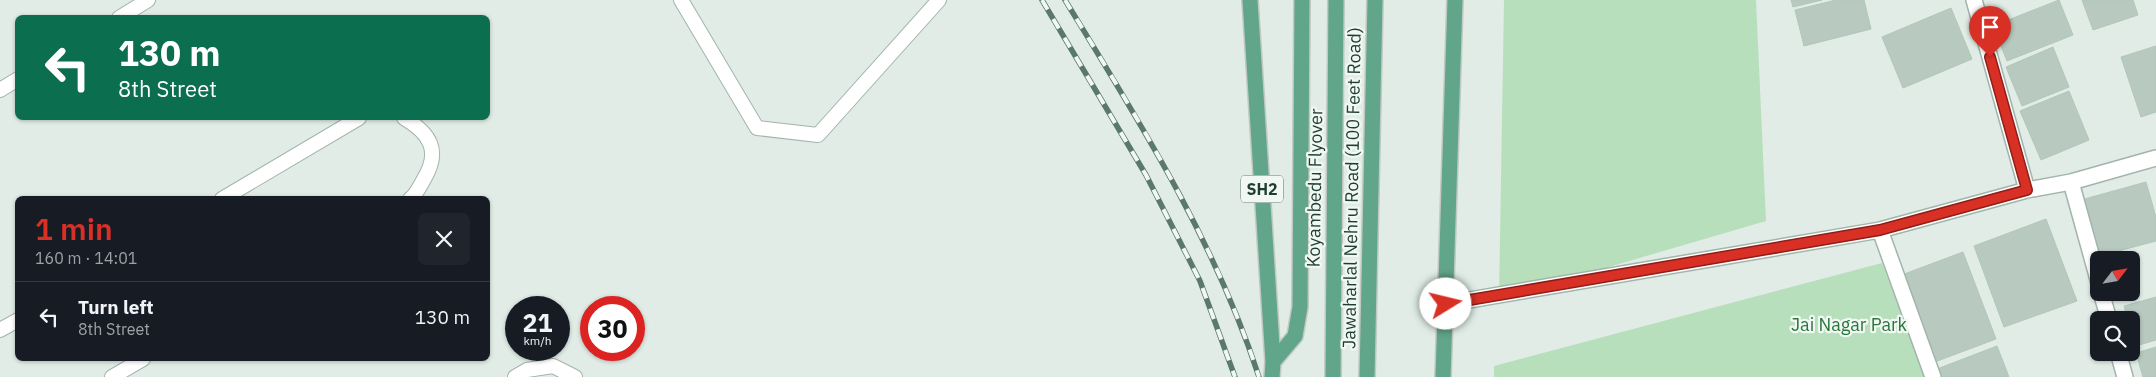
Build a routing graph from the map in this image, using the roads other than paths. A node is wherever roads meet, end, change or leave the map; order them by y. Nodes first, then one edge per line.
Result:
1 (148, 0) edge
2 (681, 0) edge
3 (940, 0) edge
4 (1250, 0) edge
5 (1302, 0) edge
6 (1336, 0) edge
7 (1375, 0) edge
8 (1455, 0) edge
9 (1974, 0) edge
10 (125, 15) edge
11 (15, 81) edge
12 (0, 90) edge
13 (356, 120) edge
14 (407, 120) edge
15 (2156, 158) edge
16 (2071, 182) junction
17 (2027, 190) junction
18 (227, 196) edge
19 (412, 196) edge
20 (1880, 230) junction
21 (2090, 251) edge
22 (1446, 304) junction
23 (15, 322) edge
24 (0, 330) edge
25 (139, 361) edge
26 (2121, 361) edge
27 (1272, 370) edge
28 (112, 377) edge
29 (515, 377) edge
30 (574, 377) edge
31 (1333, 377) edge
32 (1367, 377) edge
33 (1443, 377) edge
34 (1932, 377) edge
35 (2125, 377) edge

1 - 10 lane
2 - 3 lane
4 - 27 main road, SH2
5 - 27 main road, Koyambedu Flyover
6 - 31 main road, Koyambedu Flyover
7 - 32 main road, Jawaharlal Nehru Road (100 Feet Road)
8 - 22 main road
9 - 17 street
11 - 12 lane
13 - 18 lane
14 - 19 lane
15 - 16 street
16 - 17 street
16 - 21 street
17 - 20 street
20 - 22 street
20 - 34 street
22 - 33 main road
23 - 24 lane
25 - 28 lane
26 - 35 street
29 - 30 lane

